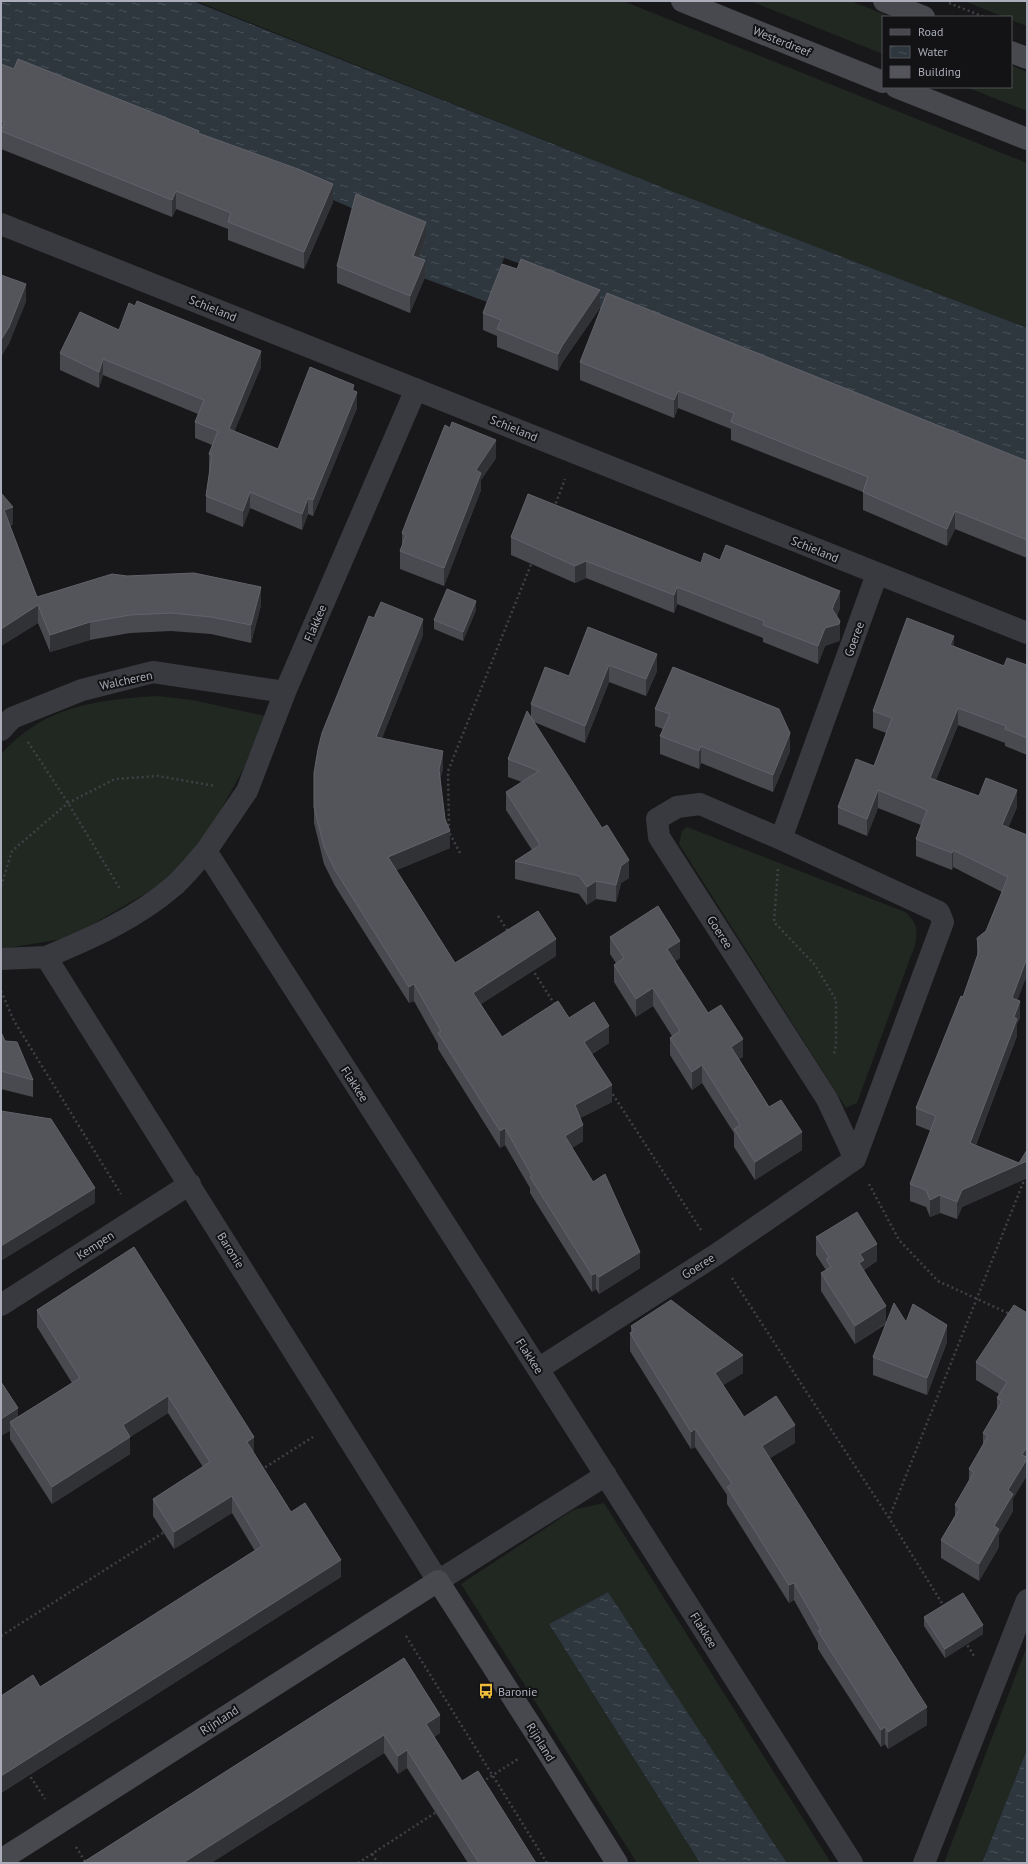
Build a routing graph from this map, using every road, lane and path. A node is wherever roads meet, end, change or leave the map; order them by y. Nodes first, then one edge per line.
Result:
1 (682, 1) edge
2 (884, 1) edge
3 (944, 1) edge
4 (922, 16) edge
5 (982, 16) edge
6 (1012, 52) edge
7 (1027, 58) edge
8 (882, 82) edge
9 (899, 88) edge
10 (1027, 139) edge
11 (1, 224) edge
12 (416, 389) junction
13 (576, 453) junction
14 (552, 512) edge
15 (534, 556) edge
16 (878, 574) junction
17 (1027, 633) edge
18 (285, 692) junction
19 (7, 724) edge
20 (247, 791) junction
21 (68, 803) junction
22 (780, 839) junction
23 (206, 851) junction
24 (460, 853) dead end
25 (1, 886) edge
26 (135, 915) junction
27 (498, 916) dead end
28 (511, 936) edge
29 (46, 957) junction
30 (1, 959) edge
31 (528, 962) edge
32 (1, 991) edge
33 (558, 1009) edge
34 (610, 1088) edge
35 (827, 1099) junction
36 (855, 1159) junction
37 (1027, 1172) edge
38 (190, 1184) junction
39 (136, 1219) junction
40 (717, 1254) junction
41 (978, 1299) junction
42 (1, 1305) edge
43 (1013, 1315) edge
44 (538, 1369) junction
45 (338, 1421) junction
46 (259, 1472) edge
47 (606, 1475) junction
48 (889, 1518) junction
49 (166, 1531) edge
50 (438, 1581) junction
51 (1027, 1600) edge
52 (390, 1610) junction
53 (948, 1612) edge
54 (1, 1636) edge
55 (964, 1640) edge
56 (994, 1687) junction
57 (542, 1743) junction
58 (493, 1776) junction
59 (479, 1784) edge
60 (439, 1810) edge
61 (372, 1854) junction
62 (1, 1860) edge
63 (358, 1863) edge
64 (378, 1863) edge
65 (547, 1863) edge
66 (617, 1863) edge
67 (852, 1863) edge
68 (924, 1863) edge

1 - 8 street, Westerdreef
2 - 4 street
3 - 5 path
6 - 7 street
9 - 10 street
11 - 12 street, Schieland
12 - 13 street, Schieland
12 - 18 street, Flakkee
13 - 14 path
13 - 16 street, Schieland
15 - 24 path
16 - 17 street, Schieland
16 - 22 street, Goeree
18 - 19 street, Walcheren
18 - 20 street, Flakkee
19 - 21 path
20 - 21 path
20 - 23 street, Flakkee
21 - 25 path
21 - 26 path
22 - 35 path
22 - 35 street, Goeree
22 - 36 street, Goeree
23 - 26 street, Flakkee
23 - 44 street, Flakkee
26 - 29 street, Flakkee
27 - 28 path
29 - 30 street
29 - 38 street, Baronie
31 - 33 path
32 - 39 path
34 - 40 path
35 - 36 street, Goeree
36 - 40 street, Goeree
36 - 41 path
37 - 41 path
38 - 39 street, Kempen
38 - 45 street, Baronie
39 - 42 street, Kempen
40 - 44 street, Goeree
40 - 48 path
41 - 43 path
41 - 48 path
44 - 47 street, Flakkee
45 - 46 path
45 - 50 street, Baronie
47 - 50 street, Rijnland
47 - 67 street, Flakkee
48 - 53 path
49 - 54 path
50 - 52 street, Rijnland
50 - 57 street, Rijnland
51 - 56 street
52 - 58 path
52 - 62 street, Rijnland
55 - 56 path
56 - 68 street
57 - 58 path
57 - 66 street, Rijnland
58 - 59 path
58 - 65 path
60 - 61 path
61 - 63 path
61 - 64 path

